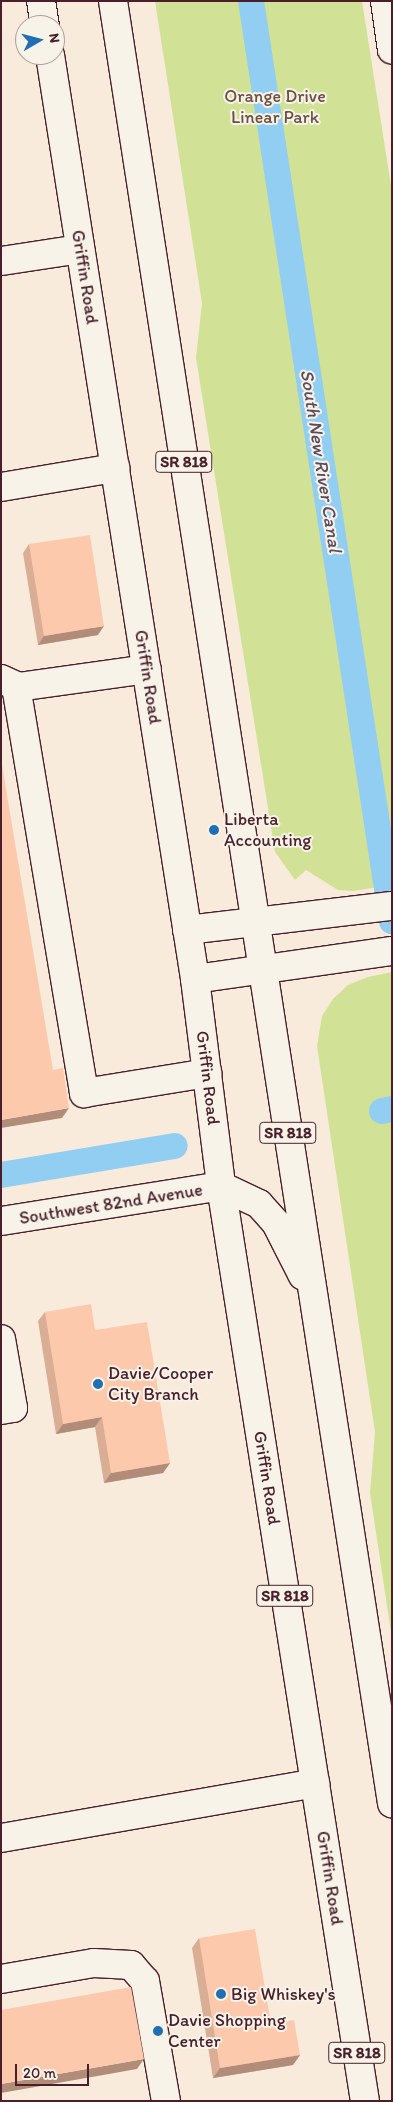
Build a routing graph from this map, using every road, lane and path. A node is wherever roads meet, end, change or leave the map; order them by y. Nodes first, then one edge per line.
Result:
1 (41, 1) edge
2 (113, 1) edge
3 (385, 1) edge
4 (43, 15) edge
5 (392, 50) edge
6 (52, 65) edge
7 (80, 249) junction
8 (1, 261) edge
9 (115, 468) junction
10 (1, 487) edge
11 (147, 669) junction
12 (9, 683) edge
13 (392, 906) edge
14 (255, 922) junction
15 (187, 930) junction
16 (392, 951) edge
17 (262, 970) junction
18 (195, 979) junction
19 (207, 1072) junction
20 (221, 1186) junction
21 (1, 1221) edge
22 (314, 1297) junction
23 (1, 1339) edge
24 (1, 1410) edge
25 (315, 1783) junction
26 (392, 1804) edge
27 (1, 1838) edge
28 (1, 1979) edge
29 (166, 2101) edge
30 (365, 2101) edge

1 - 4 main road
2 - 14 main road, SR 818
3 - 5 main road
6 - 7 main road, Griffin Road / SR 818
7 - 8 main road
7 - 9 main road, Griffin Road / SR 818
9 - 10 main road
9 - 11 main road, Griffin Road / SR 818
11 - 12 main road
11 - 15 main road, Griffin Road / SR 818
12 - 19 main road
13 - 14 main road
14 - 15 main road
14 - 17 main road, SR 818
15 - 18 main road, Griffin Road / SR 818
16 - 17 main road
17 - 18 main road
17 - 22 main road, SR 818
18 - 19 main road, Griffin Road / SR 818
19 - 20 main road, Griffin Road / SR 818
20 - 21 main road, Southwest 82nd Avenue
20 - 22 main road
20 - 25 main road, Griffin Road / SR 818
22 - 26 main road, SR 818
23 - 24 main road
25 - 27 main road
25 - 30 main road, Griffin Road / SR 818
28 - 29 main road

